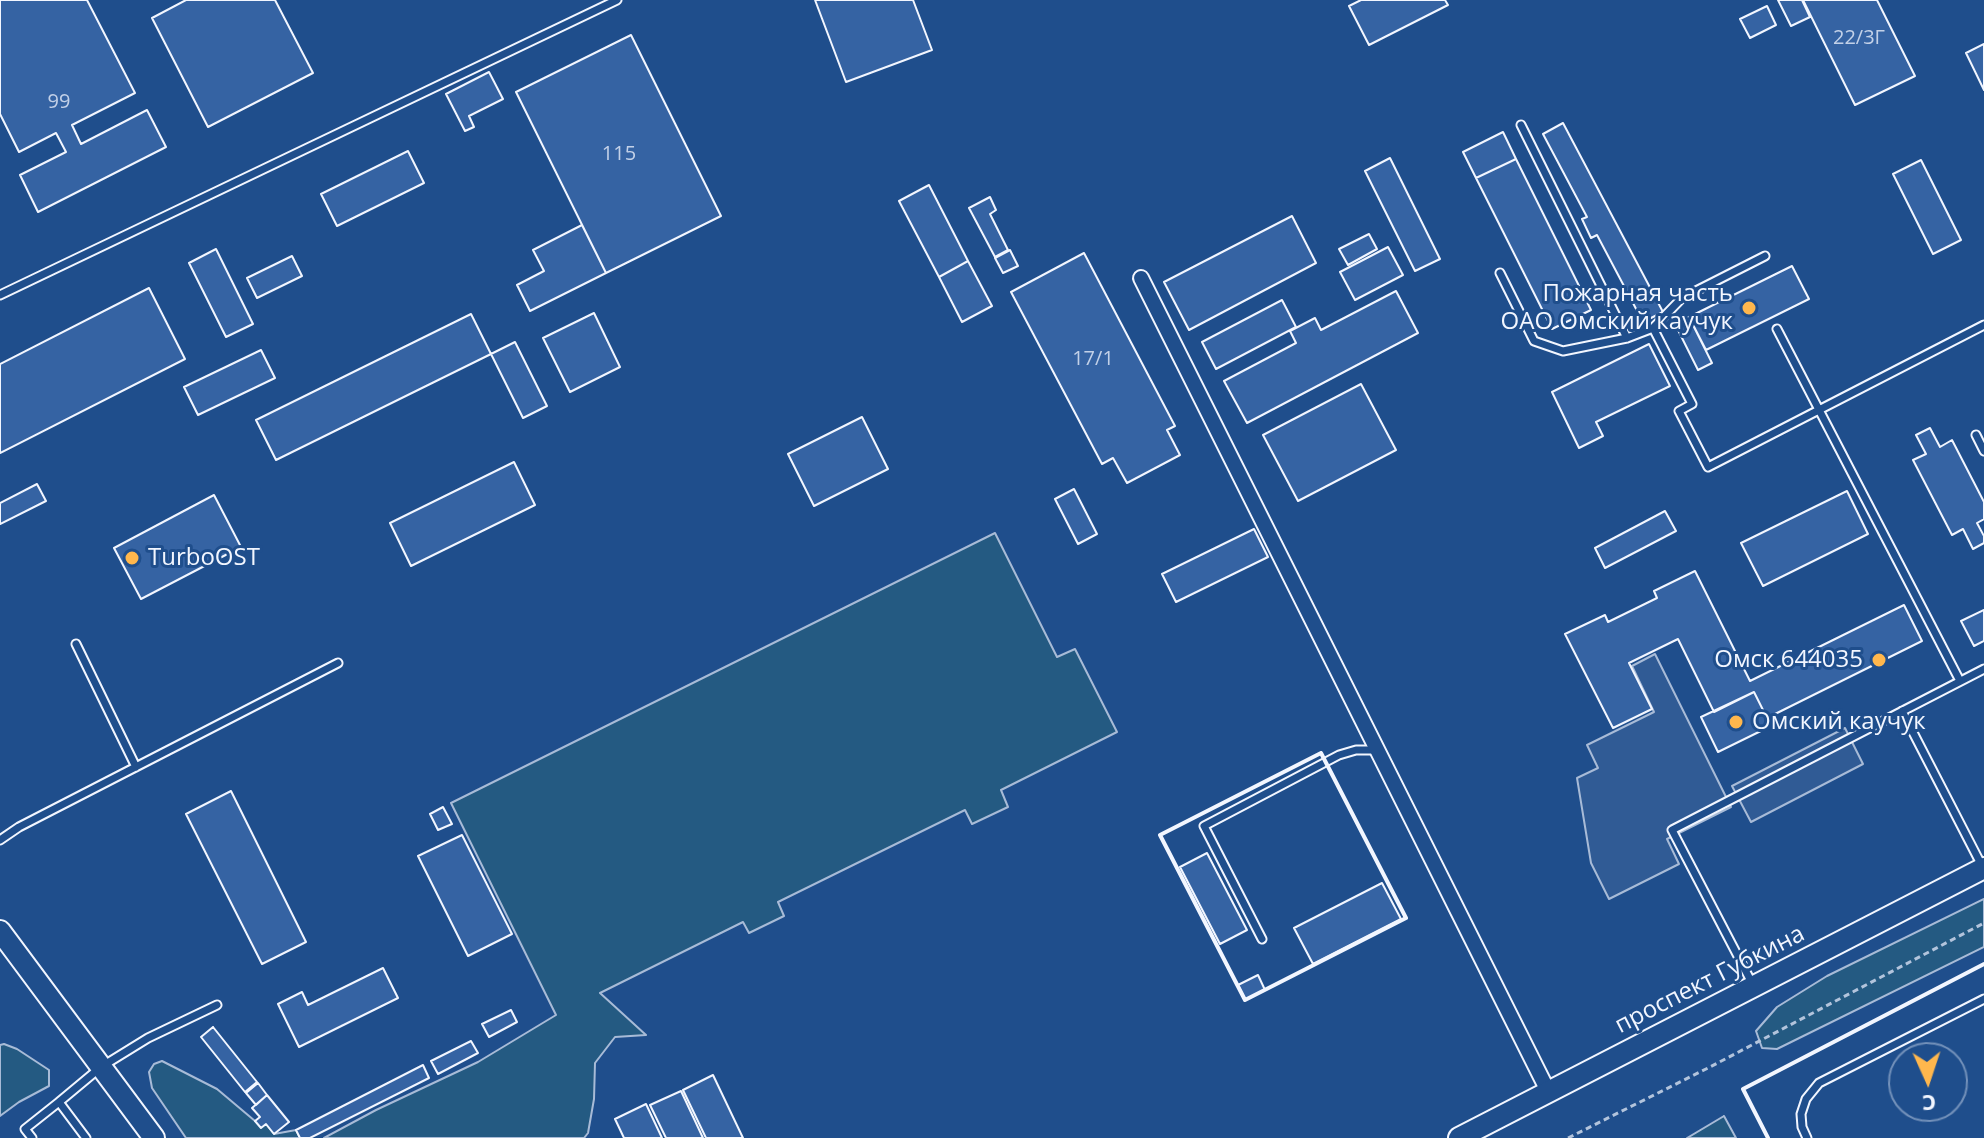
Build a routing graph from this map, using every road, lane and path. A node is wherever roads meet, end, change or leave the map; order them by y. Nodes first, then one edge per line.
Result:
1 (617, 0) edge
2 (1521, 125) dead end
3 (1765, 256) dead end
4 (1500, 273) dead end
5 (1141, 278) dead end
6 (0, 295) edge
7 (1984, 325) edge
8 (1653, 328) junction
9 (1777, 329) dead end
10 (1627, 338) junction
11 (1819, 410) junction
12 (1976, 435) dead end
13 (1984, 451) edge
14 (76, 644) dead end
15 (338, 663) dead end
16 (1984, 669) edge
17 (1960, 681) junction
18 (1902, 711) junction
19 (1378, 751) junction
20 (136, 767) junction
21 (0, 840) edge
22 (1984, 868) edge
23 (1984, 923) edge
24 (0, 933) edge
25 (1262, 939) dead end
26 (1754, 987) junction
27 (1984, 999) edge
28 (217, 1005) dead end
29 (101, 1067) junction
30 (1549, 1093) junction
31 (59, 1102) junction
32 (32, 1138) edge
33 (86, 1138) edge
34 (154, 1138) edge
35 (1459, 1138) edge
36 (1568, 1138) edge
37 (1807, 1138) edge

1 - 6 lane
2 - 10 lane
3 - 8 lane
4 - 10 lane
5 - 19 street
7 - 11 lane
8 - 10 lane
8 - 11 lane
9 - 11 lane
11 - 17 lane
12 - 13 lane
14 - 20 lane
15 - 20 lane
16 - 17 lane
17 - 18 lane
18 - 22 lane
18 - 26 lane
19 - 25 lane
19 - 30 street
20 - 21 lane
22 - 26 main road, проспект Губкина
23 - 36 path
24 - 29 main road
26 - 30 main road, проспект Губкина
27 - 37 lane
28 - 29 lane
29 - 31 lane
29 - 34 main road
30 - 35 main road, проспект Губкина
31 - 32 lane
31 - 33 lane

